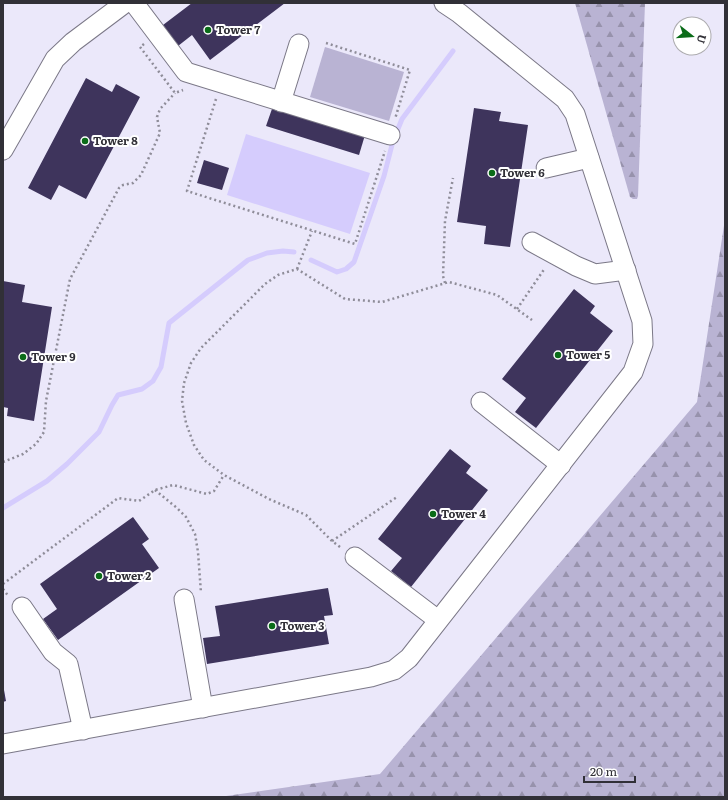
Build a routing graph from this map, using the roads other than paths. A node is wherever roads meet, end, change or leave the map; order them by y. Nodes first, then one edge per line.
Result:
1 (125, 3) edge
2 (134, 3) edge
3 (444, 3) edge
4 (298, 44) dead end
5 (281, 102) junction
6 (390, 135) road end
7 (3, 150) edge
8 (589, 158) junction
9 (546, 168) dead end
10 (532, 242) dead end
11 (626, 270) junction
12 (481, 402) dead end
13 (561, 465) junction
14 (355, 557) road end
15 (184, 599) road end
16 (22, 607) dead end
17 (438, 620) junction
18 (203, 708) junction
19 (83, 730) junction
20 (3, 744) edge

1 - 7 lane
2 - 5 lane
3 - 8 lane
4 - 5 lane
5 - 6 lane
8 - 9 lane
8 - 11 lane
10 - 11 lane
11 - 13 lane
12 - 13 lane
13 - 17 lane
14 - 17 lane
15 - 18 lane
16 - 19 lane
17 - 18 lane
18 - 19 lane
19 - 20 lane

